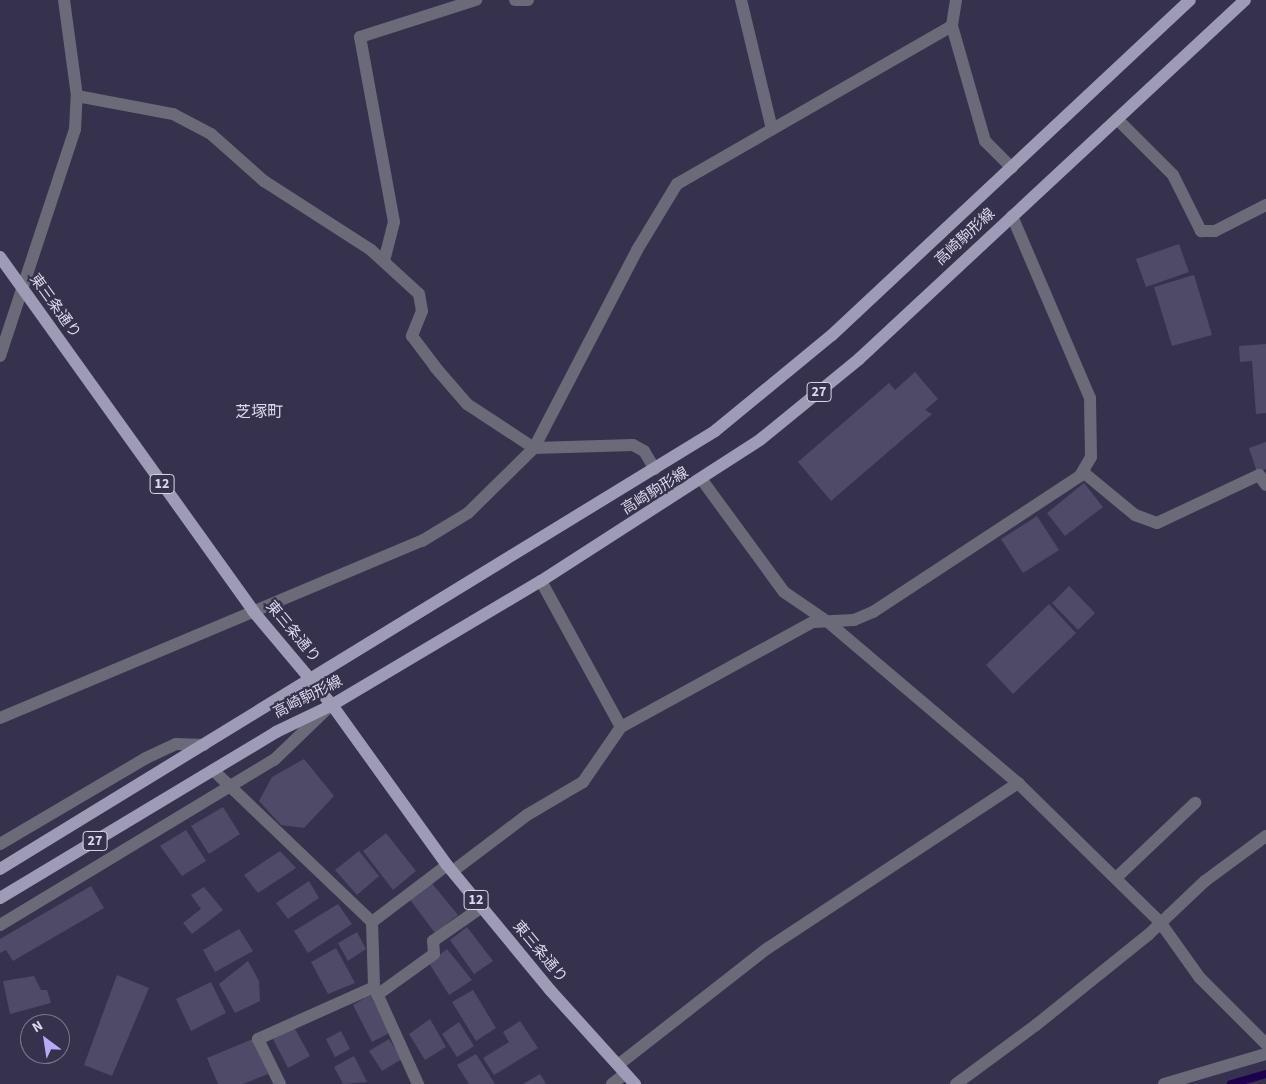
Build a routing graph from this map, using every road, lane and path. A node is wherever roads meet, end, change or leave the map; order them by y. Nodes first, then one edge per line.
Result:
1 (64, 0) edge
2 (476, 0) edge
3 (515, 0) edge
4 (528, 0) edge
5 (741, 0) edge
6 (956, 0) edge
7 (1190, 0) edge
8 (1245, 0) edge
9 (952, 26) junction
10 (77, 96) junction
11 (1117, 120) junction
12 (772, 129) junction
13 (1012, 168) junction
14 (1266, 205) edge
15 (1012, 216) junction
16 (0, 257) edge
17 (384, 261) junction
18 (24, 290) junction
19 (0, 356) edge
20 (534, 448) junction
21 (655, 469) junction
22 (1083, 472) junction
23 (702, 480) junction
24 (1266, 485) edge
25 (541, 581) junction
26 (253, 611) junction
27 (828, 622) junction
28 (311, 680) junction
29 (332, 705) junction
30 (0, 718) edge
31 (621, 727) junction
32 (204, 745) junction
33 (213, 770) junction
34 (1018, 783) junction
35 (227, 788) junction
36 (1195, 803) dead end
37 (1266, 836) edge
38 (0, 844) edge
39 (450, 868) junction
40 (0, 869) edge
41 (1117, 877) junction
42 (0, 898) edge
43 (482, 907) junction
44 (372, 922) junction
45 (1160, 922) junction
46 (0, 925) edge
47 (375, 991) junction
48 (1266, 1044) edge
49 (1266, 1054) edge
50 (622, 1069) junction
51 (280, 1084) edge
52 (418, 1084) edge
53 (612, 1084) edge
54 (635, 1084) edge
55 (956, 1084) edge
56 (1164, 1084) edge

1 - 10 street
2 - 17 street
3 - 4 street
5 - 12 street
6 - 9 street
7 - 13 main road, 高崎駒形線 / 27
8 - 11 main road, 高崎駒形線 / 27
9 - 12 street
9 - 13 street
10 - 17 street
10 - 18 street
11 - 14 street
11 - 15 main road, 高崎駒形線 / 27
12 - 20 street
13 - 21 main road, 高崎駒形線 / 27
15 - 22 street
15 - 23 main road, 高崎駒形線 / 27
16 - 18 main road, 東三条通り / 12
17 - 20 street
18 - 19 street
18 - 26 main road, 東三条通り / 12
20 - 21 street
20 - 26 street
21 - 28 main road, 高崎駒形線 / 27
22 - 24 street
22 - 27 street
23 - 25 main road, 高崎駒形線 / 27
23 - 27 street
25 - 29 main road, 高崎駒形線 / 27
25 - 31 street
26 - 28 main road, 東三条通り / 12
26 - 30 street
27 - 31 street
27 - 34 street
28 - 29 main road, 東三条通り / 12
28 - 32 main road, 高崎駒形線 / 27
29 - 33 main road, 高崎駒形線 / 27
29 - 35 street
29 - 39 main road, 東三条通り / 12
31 - 39 street
32 - 38 street
32 - 40 main road, 高崎駒形線 / 27
33 - 35 street
33 - 42 main road, 高崎駒形線 / 27
34 - 41 street
34 - 50 street
35 - 44 street
35 - 46 street
36 - 41 street
37 - 45 street
39 - 43 main road, 東三条通り / 12
39 - 44 street
41 - 45 street
43 - 47 street
43 - 50 main road, 東三条通り / 12
44 - 47 street
45 - 48 street
45 - 55 street
47 - 51 street
47 - 52 street
49 - 56 street
50 - 53 street
50 - 54 main road, 東三条通り / 12

